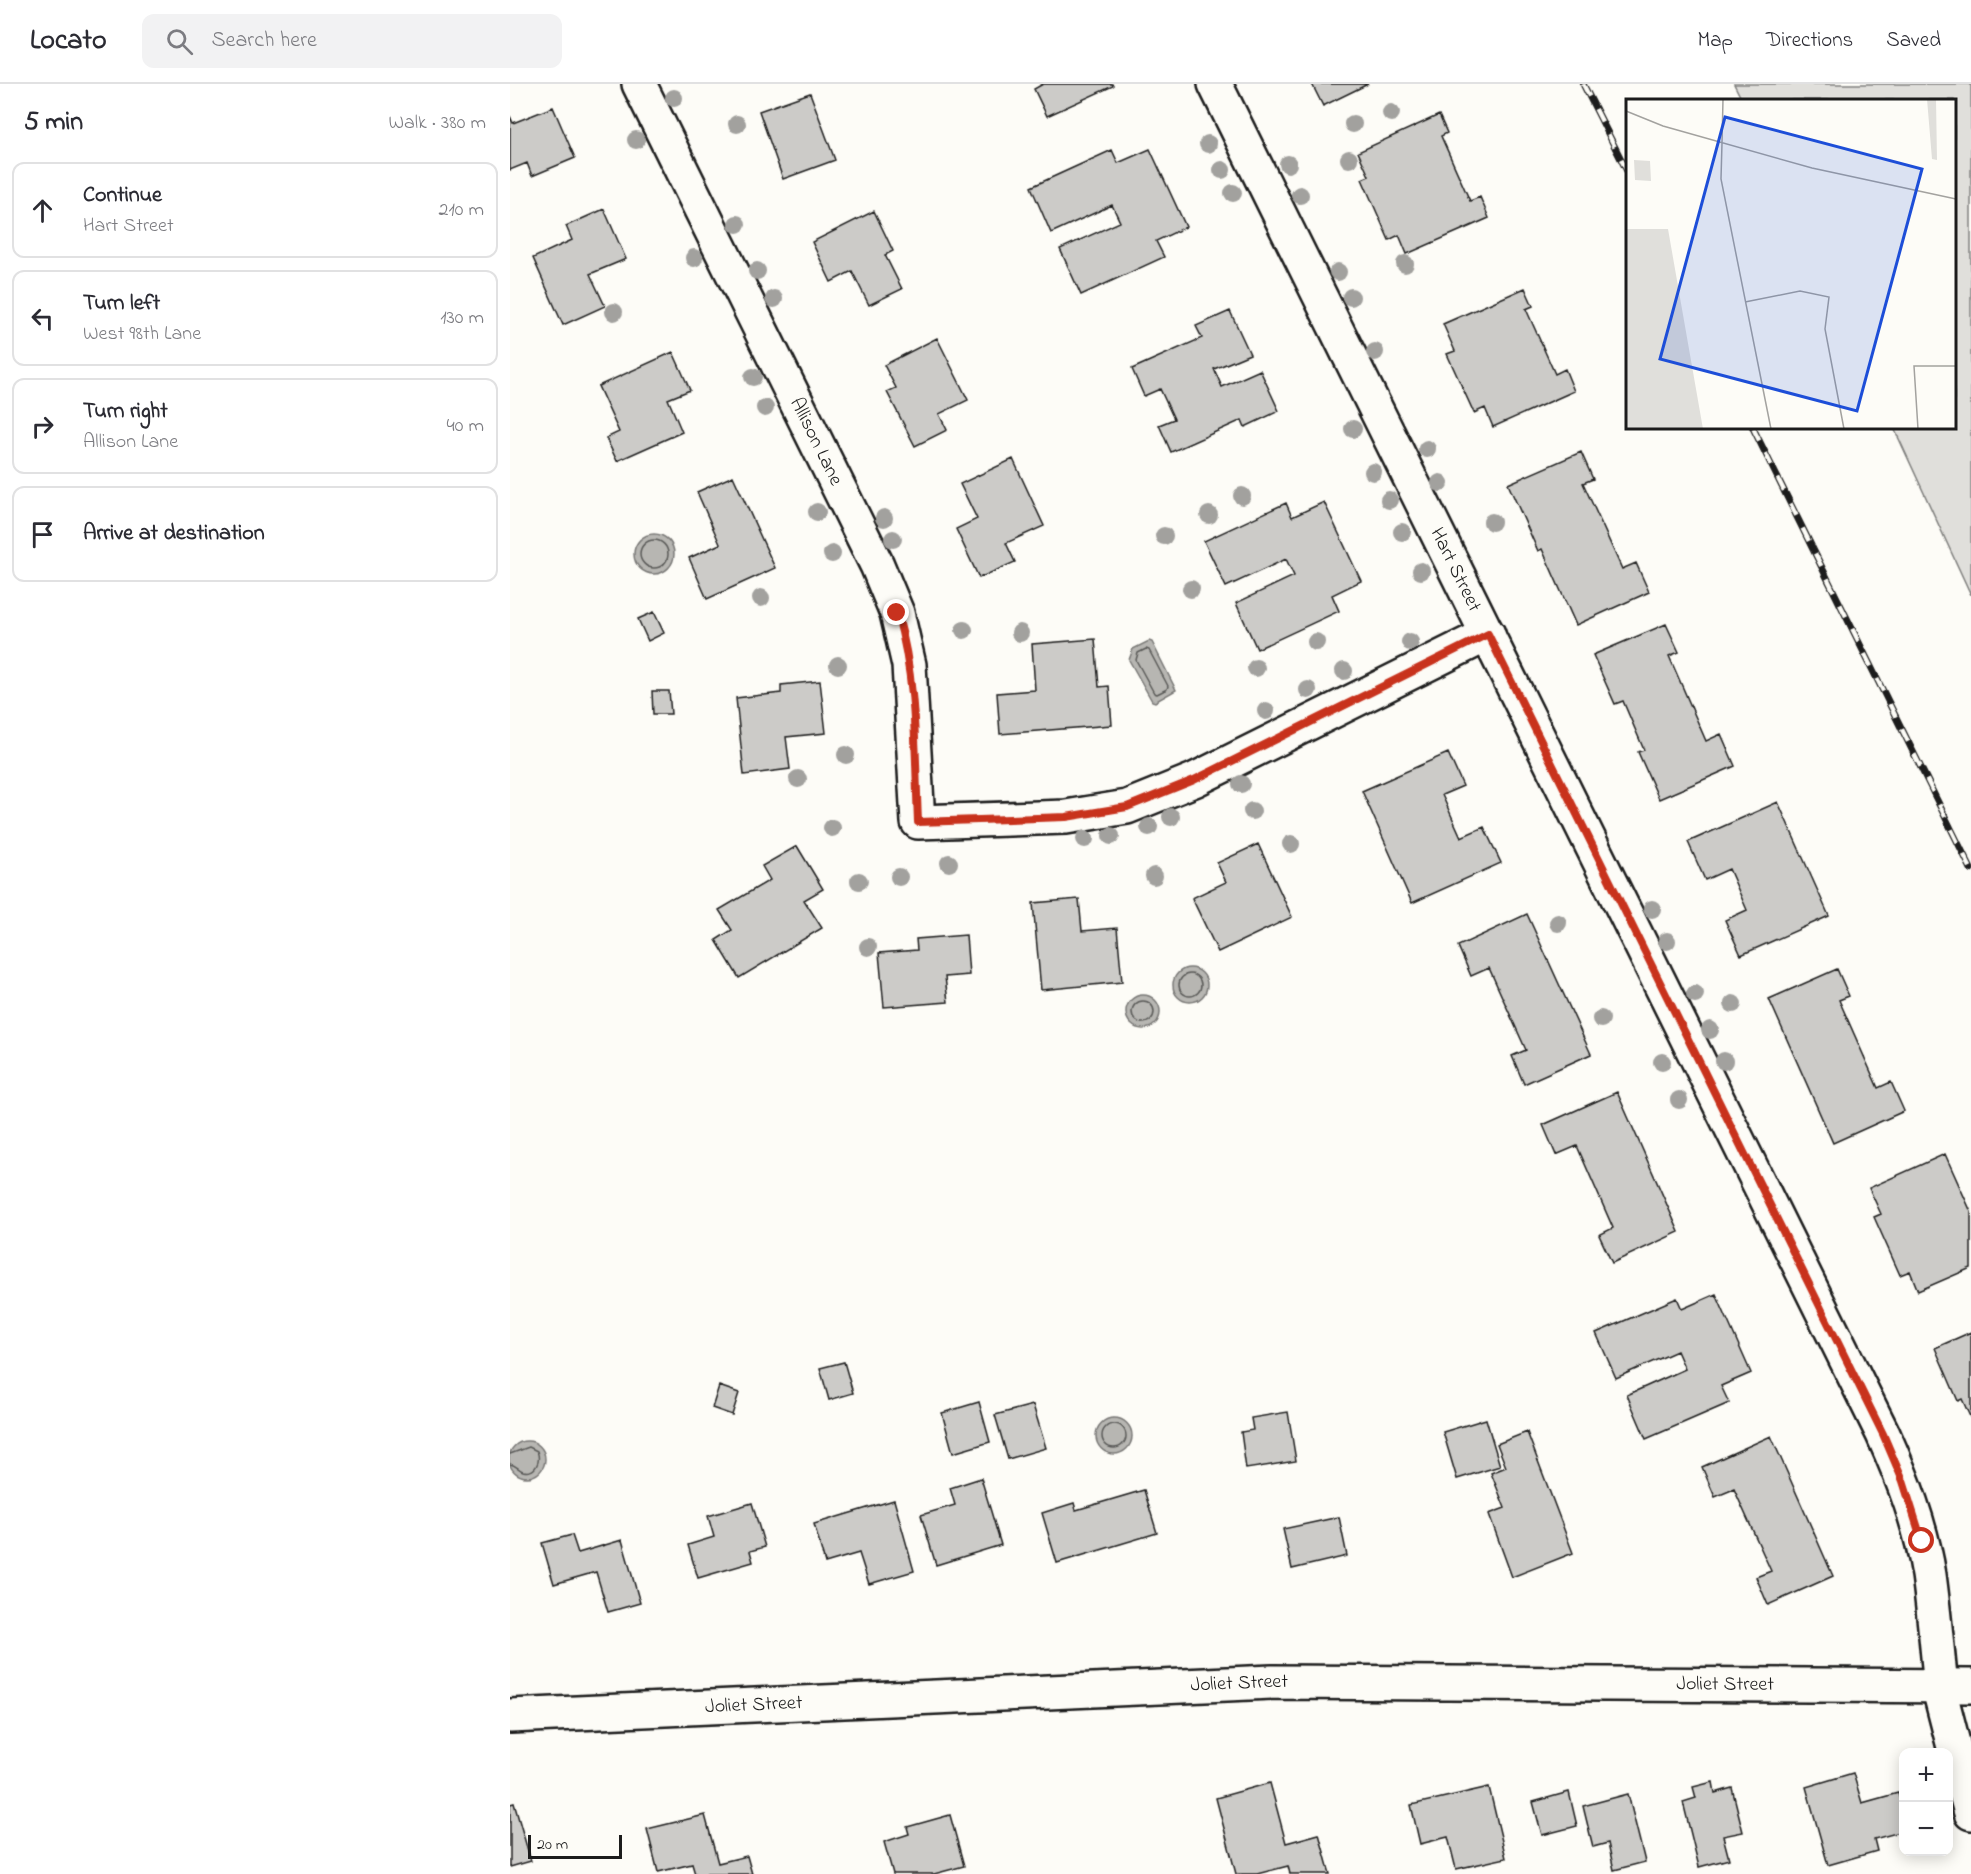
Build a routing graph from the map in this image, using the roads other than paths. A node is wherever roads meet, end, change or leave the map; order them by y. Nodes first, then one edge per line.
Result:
1 (639, 84) edge
2 (1215, 84) edge
3 (1488, 634) junction
4 (1950, 1686) edge
5 (510, 1716) edge
6 (1971, 1813) edge

1 - 3 street, Allison Lane
2 - 3 street, Hart Street
3 - 4 street, Hart Street
4 - 5 street, Joliet Street
4 - 6 street, Hart Street

